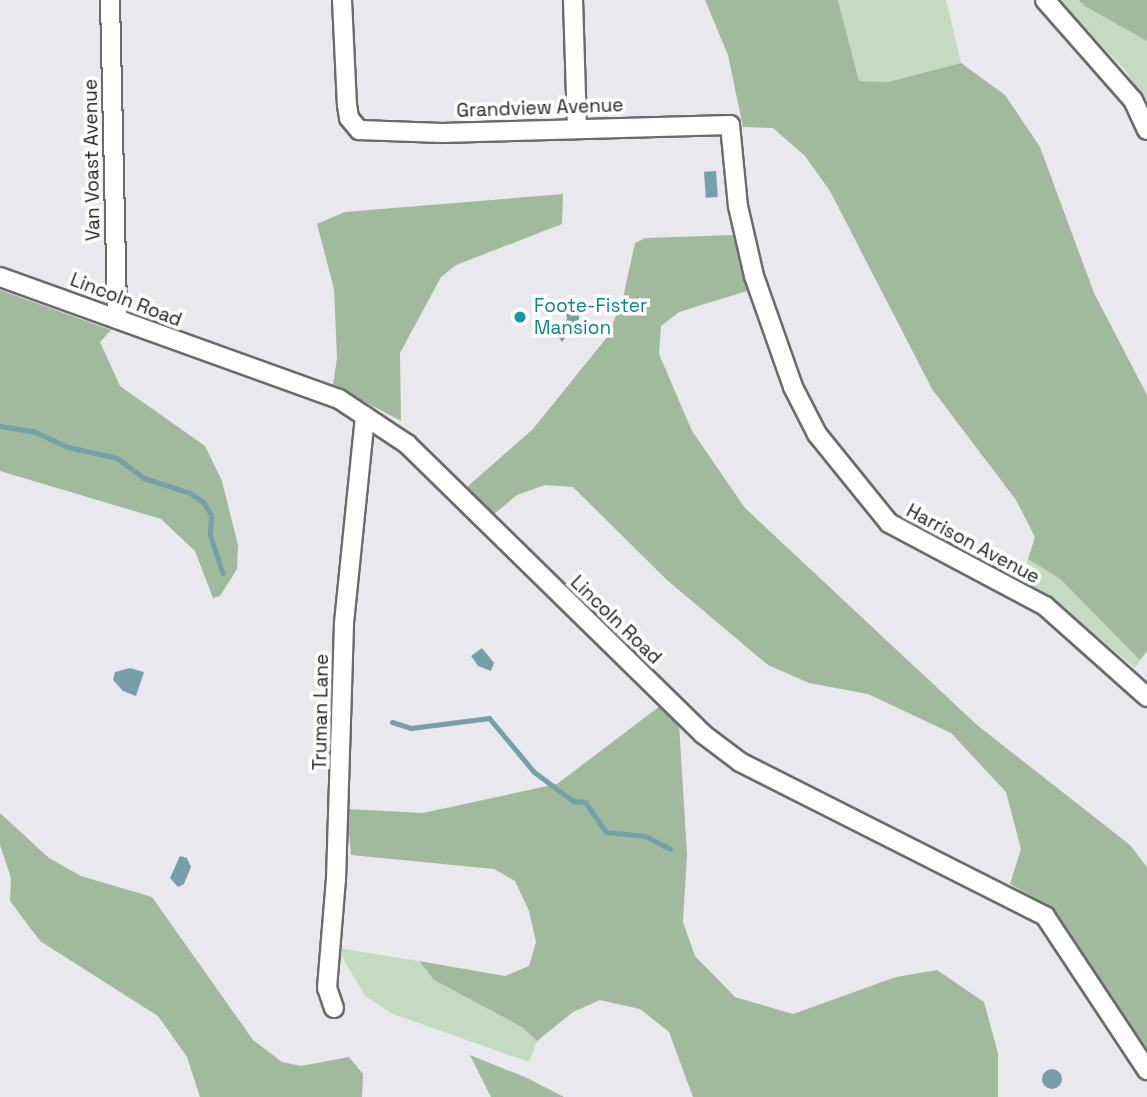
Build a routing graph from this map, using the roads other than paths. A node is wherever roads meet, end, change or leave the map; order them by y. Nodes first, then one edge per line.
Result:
1 (110, 0) edge
2 (342, 0) edge
3 (573, 0) edge
4 (1045, 0) edge
5 (730, 125) joint
6 (577, 129) junction
7 (1147, 130) edge
8 (0, 277) edge
9 (117, 319) junction
10 (365, 416) junction
11 (1147, 697) edge
12 (334, 1008) dead end
13 (1147, 1070) edge

1 - 9 street, Van Voast Avenue
2 - 6 street, Grandview Avenue
3 - 6 street
4 - 7 street
5 - 6 street, Grandview Avenue
5 - 11 street, Harrison Avenue
8 - 9 street, Lincoln Road
9 - 10 street, Lincoln Road
10 - 12 street, Truman Lane
10 - 13 street, Lincoln Road

